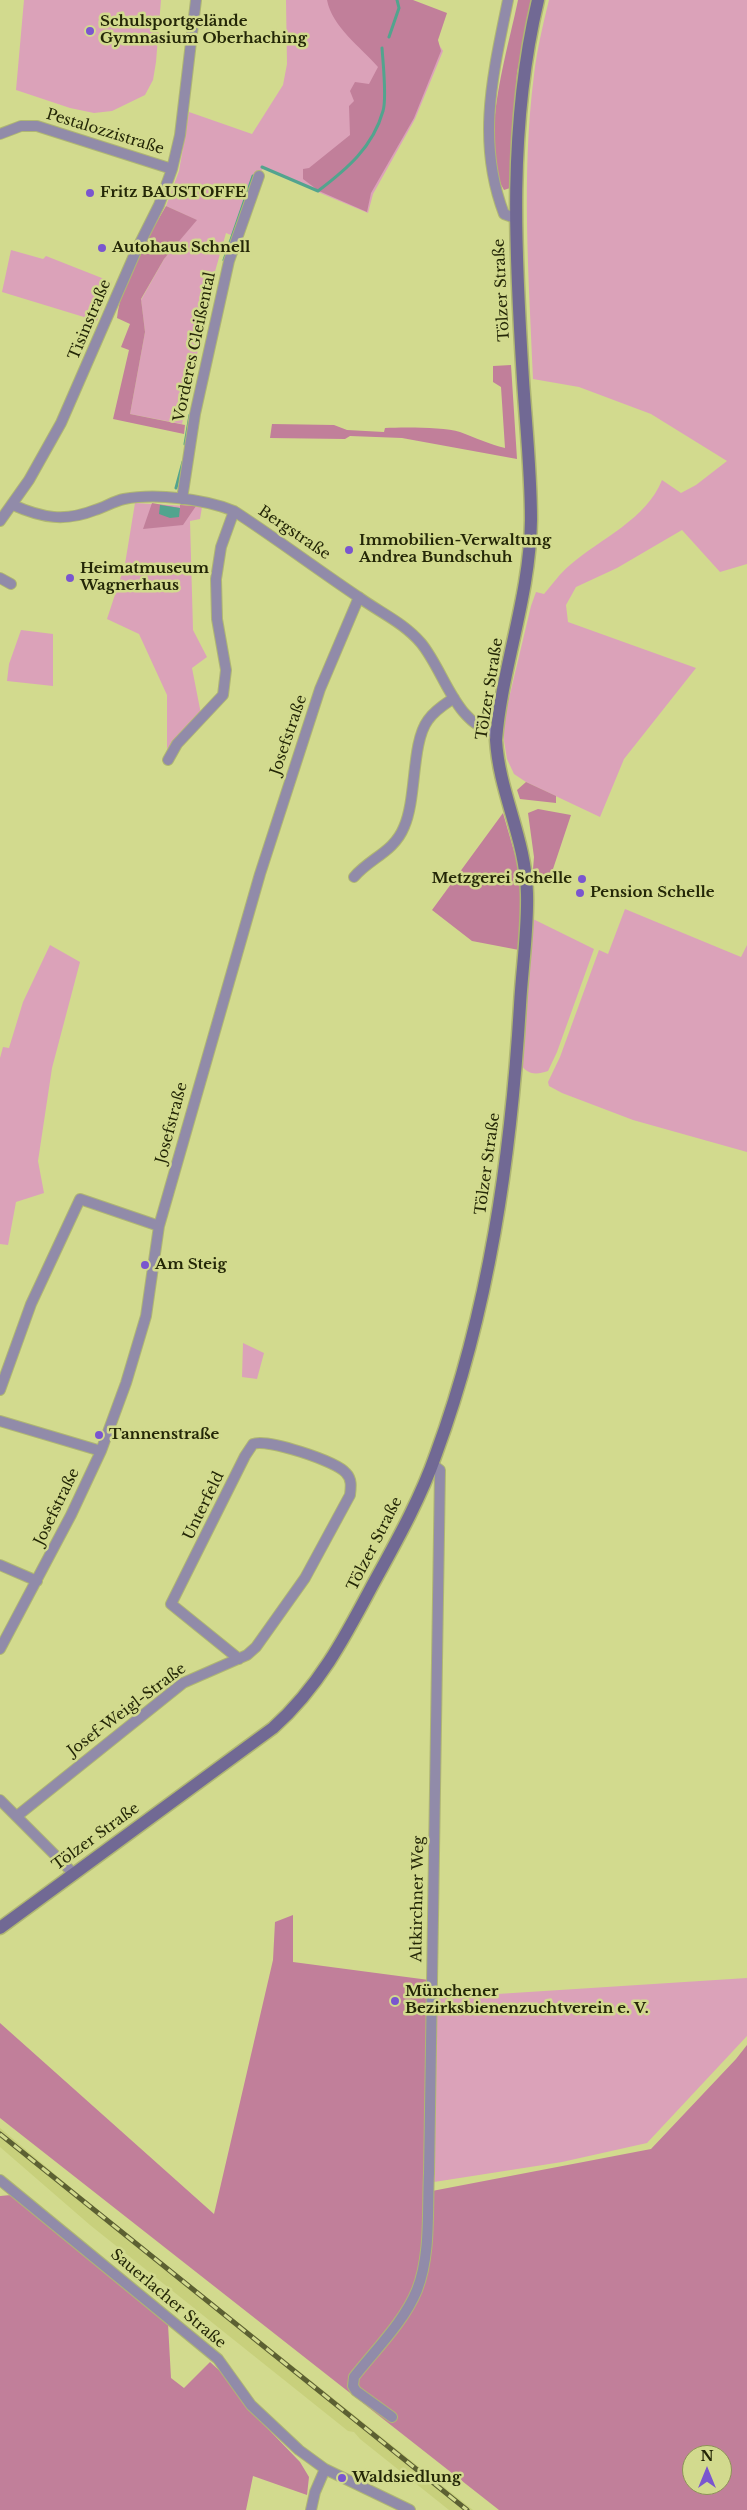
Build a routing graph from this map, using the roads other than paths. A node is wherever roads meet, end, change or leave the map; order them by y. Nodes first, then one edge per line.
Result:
1 (196, 0) edge
2 (508, 0) edge
3 (538, 0) edge
4 (0, 134) edge
5 (172, 169) junction
6 (259, 176) dead end
7 (515, 218) junction
8 (182, 499) junction
9 (13, 505) junction
10 (234, 511) junction
11 (0, 521) edge
12 (0, 578) edge
13 (11, 584) dead end
14 (358, 597) junction
15 (454, 698) junction
16 (497, 733) junction
17 (168, 760) dead end
18 (354, 877) dead end
19 (159, 1226) junction
20 (0, 1390) edge
21 (0, 1421) edge
22 (101, 1452) junction
23 (432, 1464) junction
24 (352, 1484) joint
25 (0, 1565) edge
26 (37, 1581) junction
27 (0, 1649) edge
28 (238, 1658) junction
29 (0, 1800) edge
30 (17, 1816) junction
31 (74, 1874) junction
32 (0, 1928) edge
33 (0, 2180) edge
34 (392, 2417) dead end
35 (325, 2469) junction
36 (311, 2510) edge
37 (410, 2510) edge

1 - 5 street, Tisinstraße
2 - 7 street, Tölzer Straße
3 - 7 main road, Tölzer Straße
4 - 5 street, Pestalozzistraße
5 - 9 street, Tisinstraße
6 - 8 street, Vorderes Gleißental
7 - 16 main road, Tölzer Straße
8 - 9 street, Bergstraße
8 - 10 street, Bergstraße
9 - 11 street, Tisinstraße
10 - 14 street, Bergstraße
10 - 17 street
12 - 13 street
14 - 15 street, Bergstraße
14 - 19 street, Josefstraße
15 - 16 street, Bergstraße
15 - 18 street
16 - 23 main road, Tölzer Straße
19 - 20 street
19 - 22 street, Josefstraße
21 - 22 street
22 - 26 street, Josefstraße
23 - 31 main road, Tölzer Straße
23 - 34 street, Altkirchner Weg
24 - 28 street, Josef-Weigl-Straße
24 - 28 street, Unterfeld
25 - 26 street
26 - 27 street, Josefstraße
28 - 30 street, Josef-Weigl-Straße
29 - 30 street
30 - 31 street
31 - 32 main road, Tölzer Straße
33 - 35 street, Sauerlacher Straße
35 - 36 street
35 - 37 street, Sauerlacher Straße

